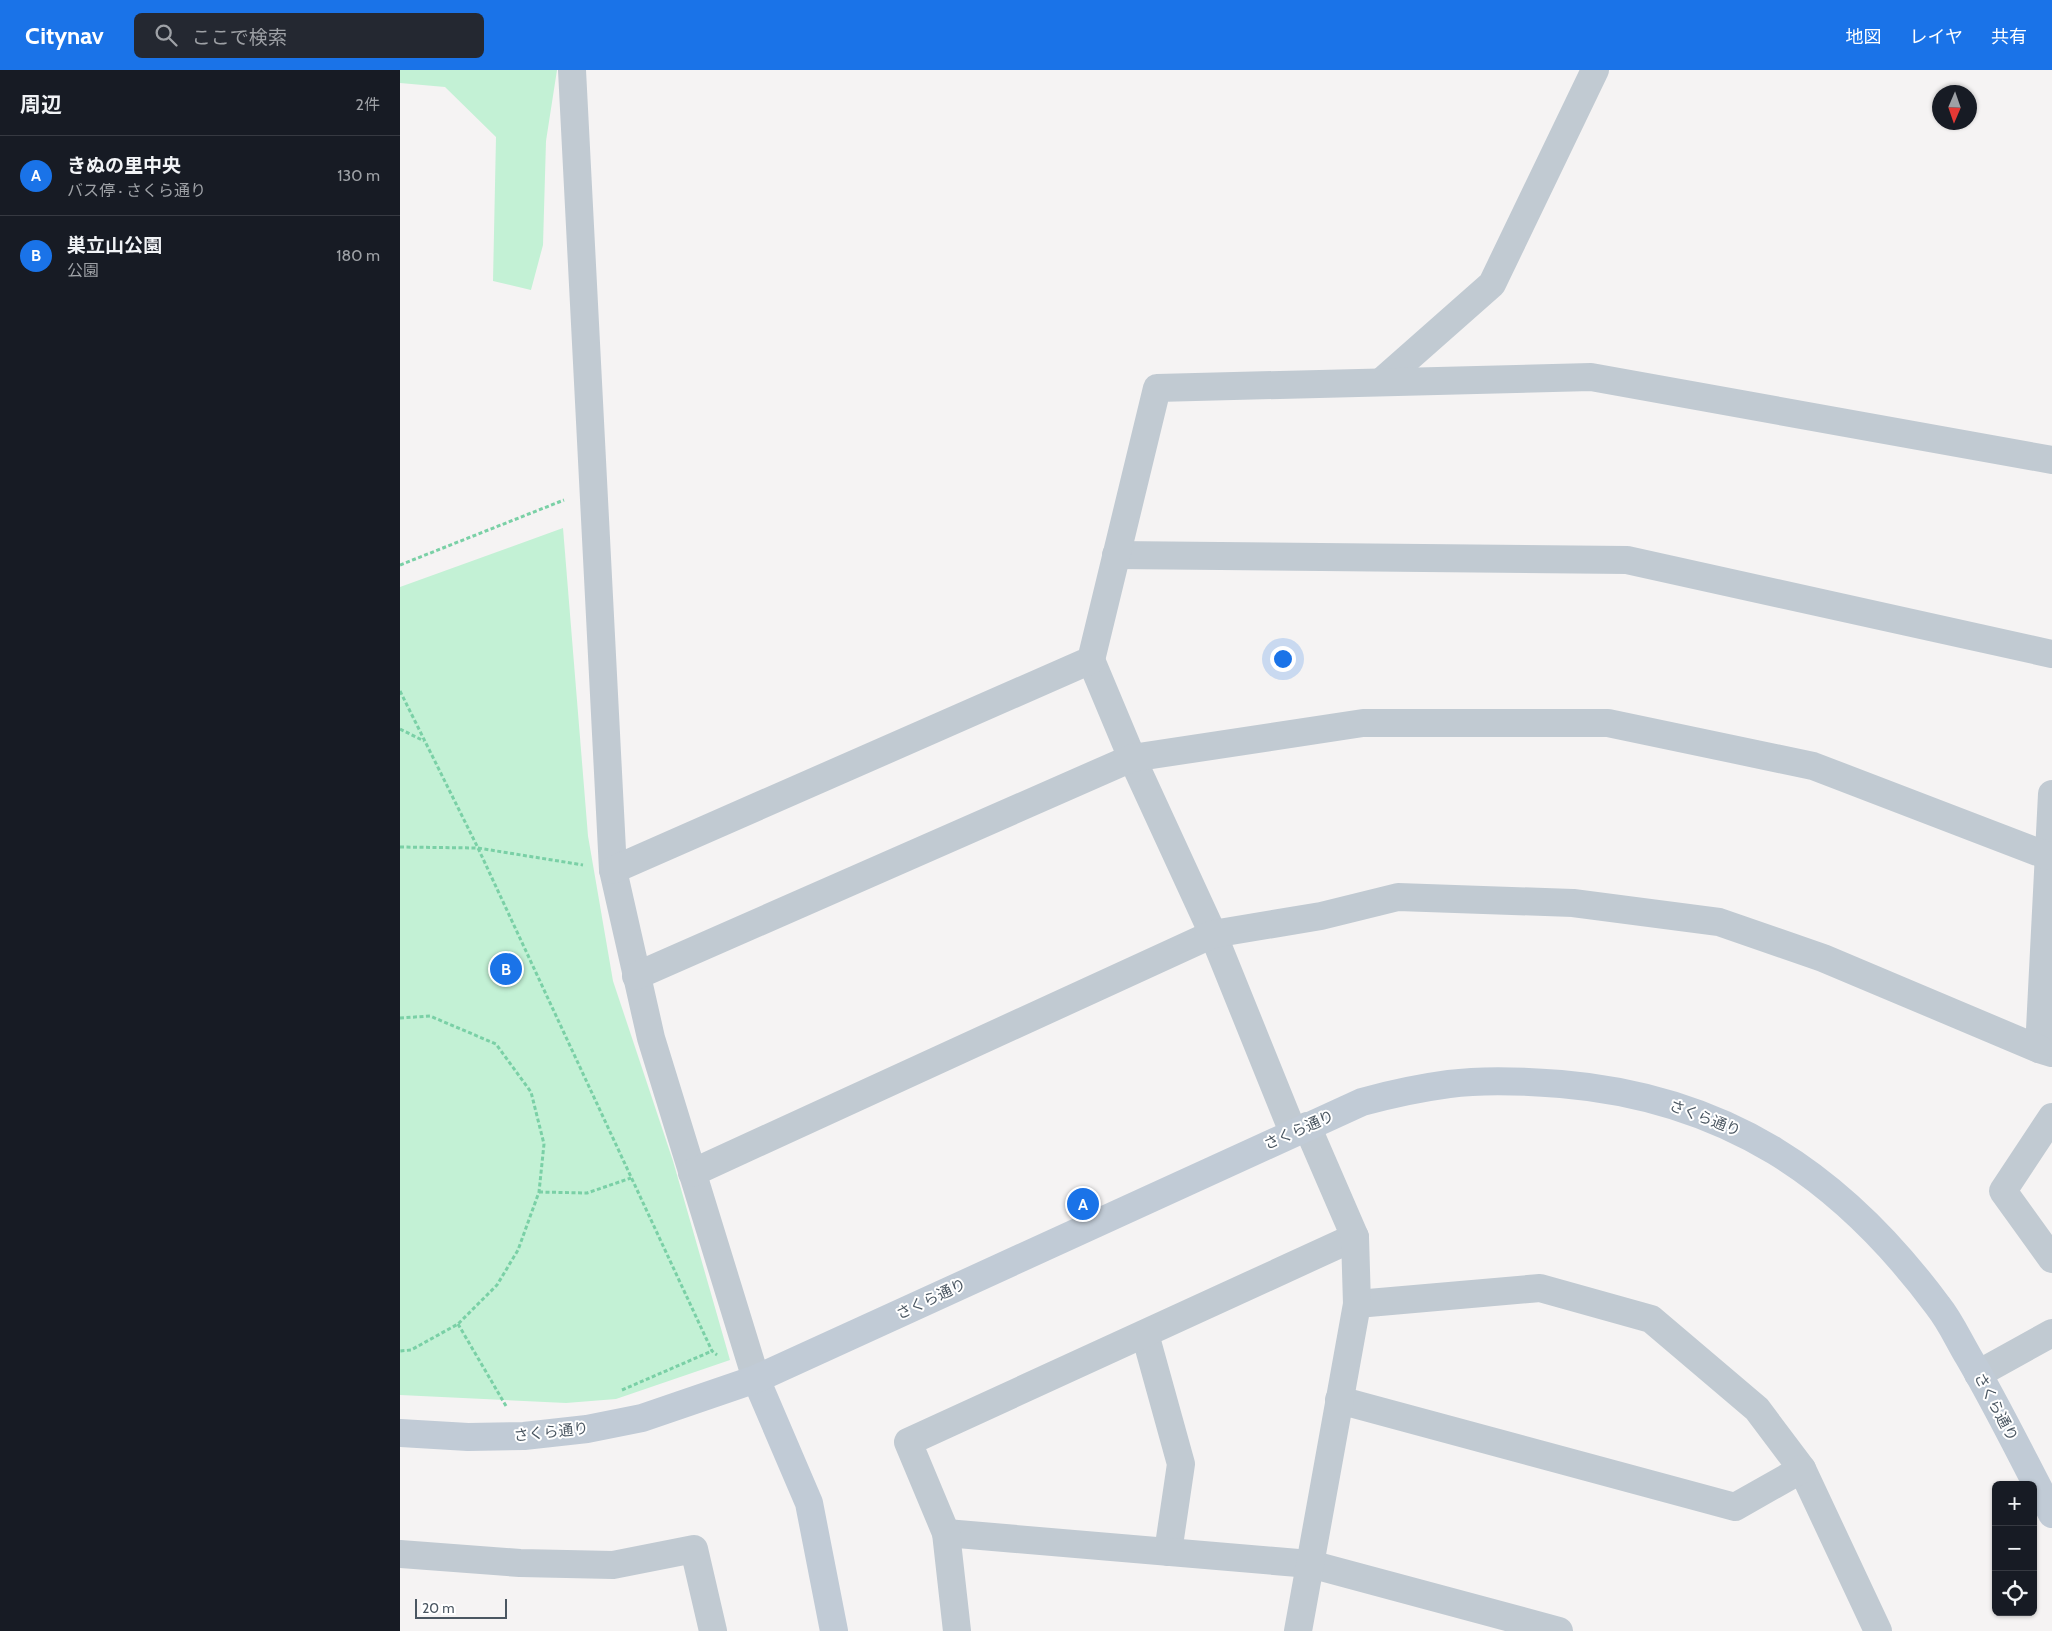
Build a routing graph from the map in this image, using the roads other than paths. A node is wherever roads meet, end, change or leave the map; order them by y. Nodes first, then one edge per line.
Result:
1 (572, 70) edge
2 (1595, 70) edge
3 (1381, 382) junction
4 (2052, 460) edge
5 (1116, 555) junction
6 (2052, 654) edge
7 (1091, 660) junction
8 (1132, 758) junction
9 (2052, 794) edge
10 (2048, 856) junction
11 (613, 870) junction
12 (1213, 934) junction
13 (636, 976) junction
14 (2046, 1051) edge
15 (2052, 1117) edge
16 (1300, 1129) junction
17 (692, 1173) junction
18 (1355, 1238) junction
19 (2052, 1259) edge
20 (1356, 1304) junction
21 (2052, 1333) edge
22 (1144, 1334) junction
23 (1978, 1374) junction
24 (756, 1379) junction
25 (1339, 1400) junction
26 (400, 1433) edge
27 (1802, 1469) junction
28 (2052, 1514) edge
29 (946, 1533) junction
30 (1168, 1552) junction
31 (400, 1554) edge
32 (1310, 1564) junction
33 (714, 1631) edge
34 (834, 1631) edge
35 (957, 1631) edge
36 (1298, 1631) edge
37 (1559, 1631) edge
38 (1878, 1631) edge

1 - 11 street
2 - 3 street
3 - 4 street
3 - 5 street
5 - 6 street
5 - 7 street
7 - 8 street
7 - 11 street
8 - 10 street
8 - 12 street
8 - 13 street
9 - 10 street
10 - 14 street
11 - 13 street
12 - 14 street
12 - 16 street
12 - 17 street
13 - 17 street
15 - 19 street
16 - 18 street
16 - 23 street, さくら通り
16 - 24 street, さくら通り
17 - 24 street
18 - 20 street
18 - 22 street
20 - 25 street
20 - 27 street
21 - 23 street
22 - 29 street
22 - 30 street
23 - 28 street, さくら通り
24 - 26 street, さくら通り
24 - 34 street
25 - 27 street
25 - 32 street
27 - 38 street
29 - 30 street
29 - 35 street
30 - 32 street
31 - 33 street
32 - 36 street
32 - 37 street

